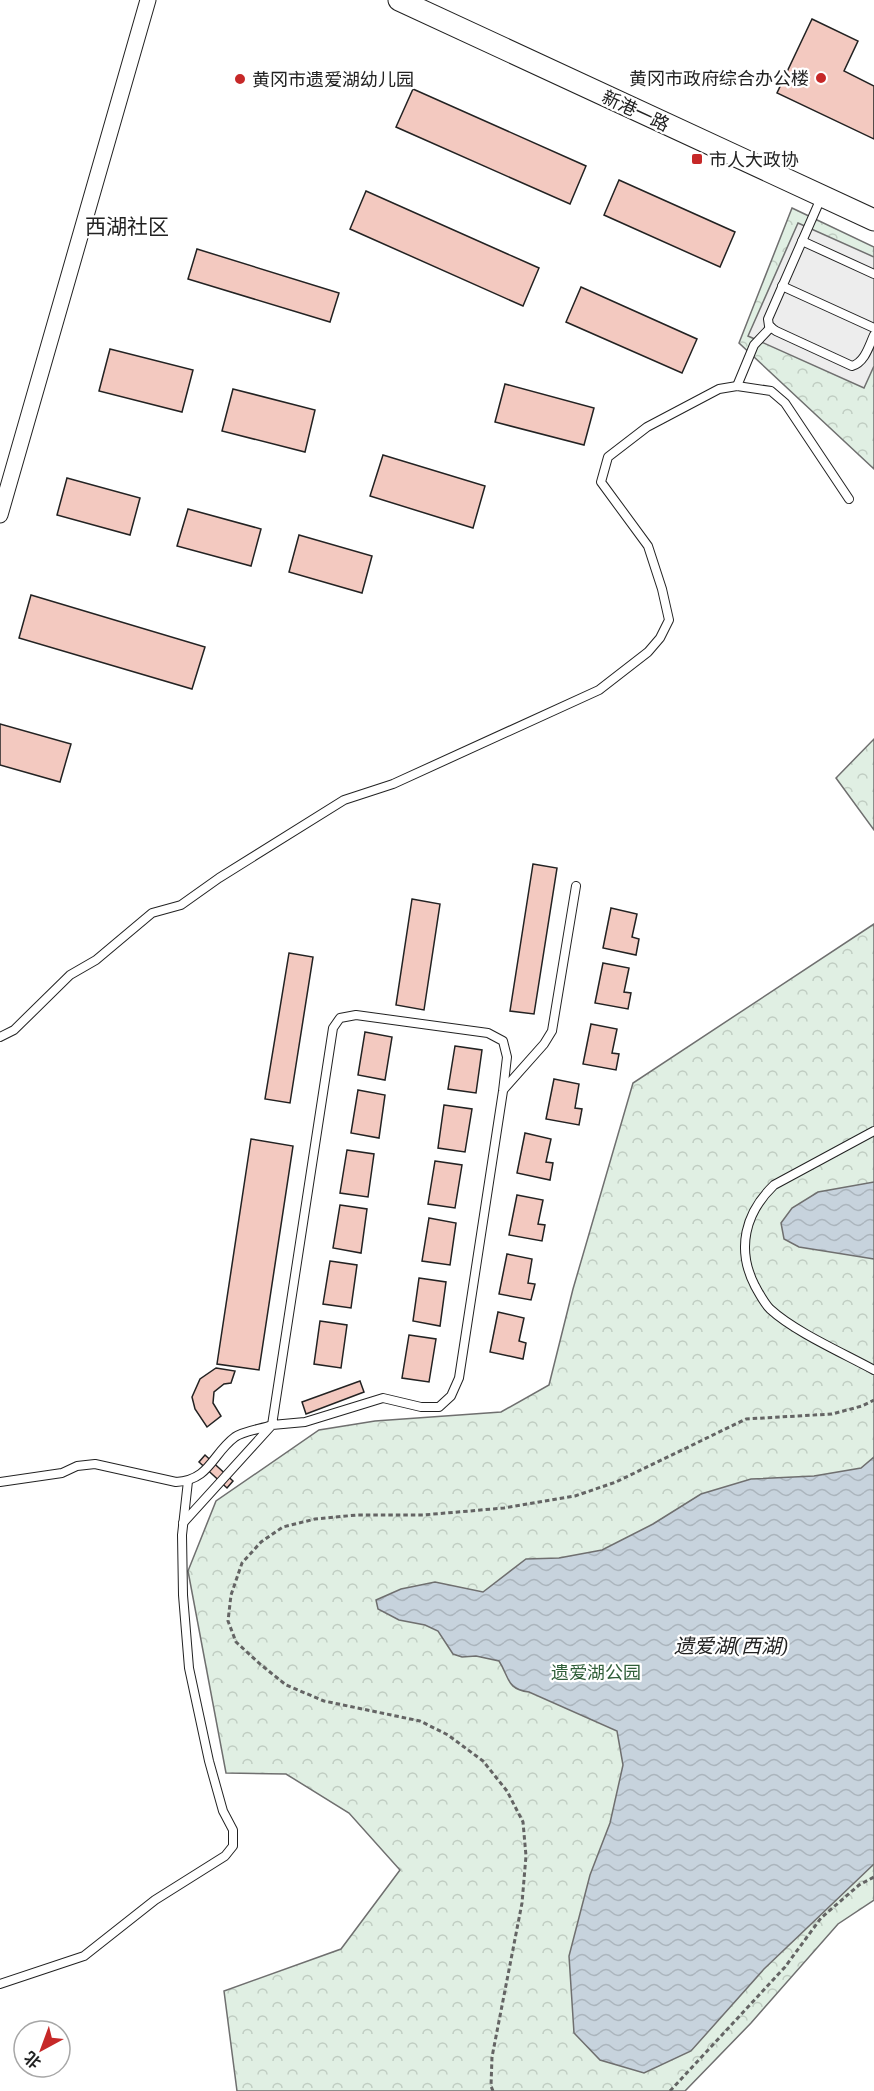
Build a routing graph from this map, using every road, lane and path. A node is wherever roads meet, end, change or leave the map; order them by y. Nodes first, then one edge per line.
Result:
1 (148, 0) edge
2 (399, 0) edge
3 (822, 196) junction
4 (874, 220) edge
5 (802, 241) junction
6 (874, 274) edge
7 (782, 286) junction
8 (771, 327) junction
9 (874, 328) edge
10 (874, 335) edge
11 (737, 386) junction
12 (849, 499) dead end
13 (0, 515) edge
14 (576, 886) dead end
15 (0, 1037) edge
16 (503, 1091) junction
17 (874, 1131) edge
18 (874, 1370) edge
19 (874, 1400) edge
20 (272, 1425) junction
21 (188, 1481) junction
22 (0, 1482) edge
23 (183, 1522) junction
24 (874, 1877) edge
25 (0, 1984) edge
26 (493, 2091) edge
27 (670, 2091) edge

1 - 13 street
2 - 3 main road, 新港一路
3 - 4 main road, 新港一路
3 - 5 lane
5 - 6 lane
5 - 7 lane
7 - 8 lane
7 - 9 lane
8 - 10 lane
8 - 11 lane
11 - 12 lane
11 - 15 lane
14 - 16 lane
16 - 20 lane
16 - 20 lane
17 - 18 lane
19 - 26 path
20 - 21 lane
20 - 23 lane
21 - 22 lane
21 - 23 lane
23 - 25 lane
24 - 27 path

